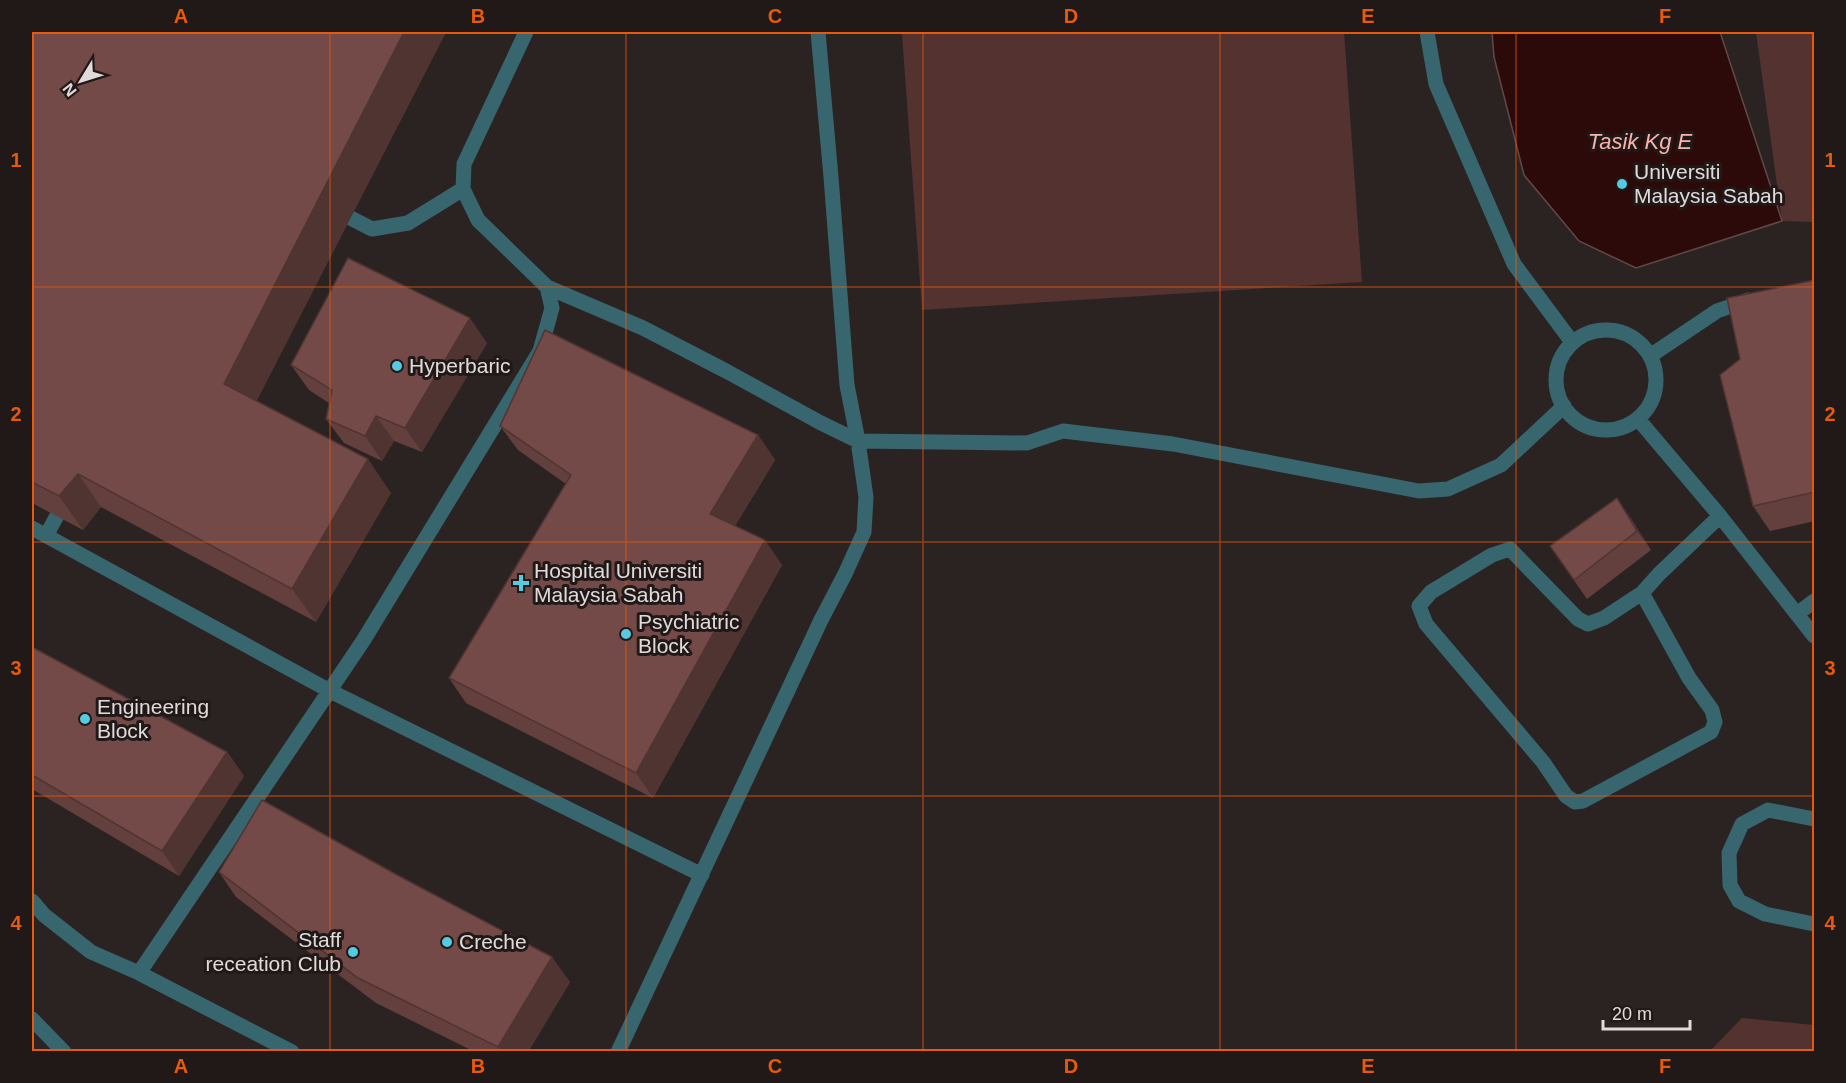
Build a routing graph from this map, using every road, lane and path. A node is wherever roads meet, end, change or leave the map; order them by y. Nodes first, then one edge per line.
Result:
1 (526, 32) edge
2 (818, 32) edge
3 (1427, 32) edge
4 (462, 189) junction
5 (322, 203) edge
6 (547, 287) junction
7 (1762, 294) edge
8 (1572, 342) junction
9 (1650, 356) junction
10 (1563, 406) junction
11 (1638, 419) junction
12 (858, 441) junction
13 (75, 483) edge
14 (1720, 516) junction
15 (32, 528) edge
16 (46, 536) junction
17 (1642, 593) junction
18 (1815, 601) edge
19 (1797, 614) junction
20 (1815, 636) edge
21 (330, 691) junction
22 (1815, 819) edge
23 (702, 876) junction
24 (32, 901) edge
25 (1815, 924) edge
26 (140, 973) junction
27 (32, 1019) edge
28 (64, 1052) edge
29 (292, 1052) edge
30 (618, 1052) edge

1 - 4 lane
2 - 12 lane
3 - 8 lane
4 - 5 lane
4 - 6 lane
6 - 12 lane
6 - 21 lane
7 - 9 lane
8 - 9 lane
8 - 10 lane
9 - 11 lane
10 - 11 lane
10 - 12 lane
11 - 14 lane
12 - 23 lane
13 - 16 lane
14 - 17 lane
14 - 19 lane
15 - 16 lane
16 - 21 lane
17 - 17 lane
18 - 19 lane
19 - 20 lane
21 - 23 lane
21 - 26 lane
22 - 25 lane
23 - 30 lane
24 - 26 lane
26 - 29 lane
27 - 28 lane

